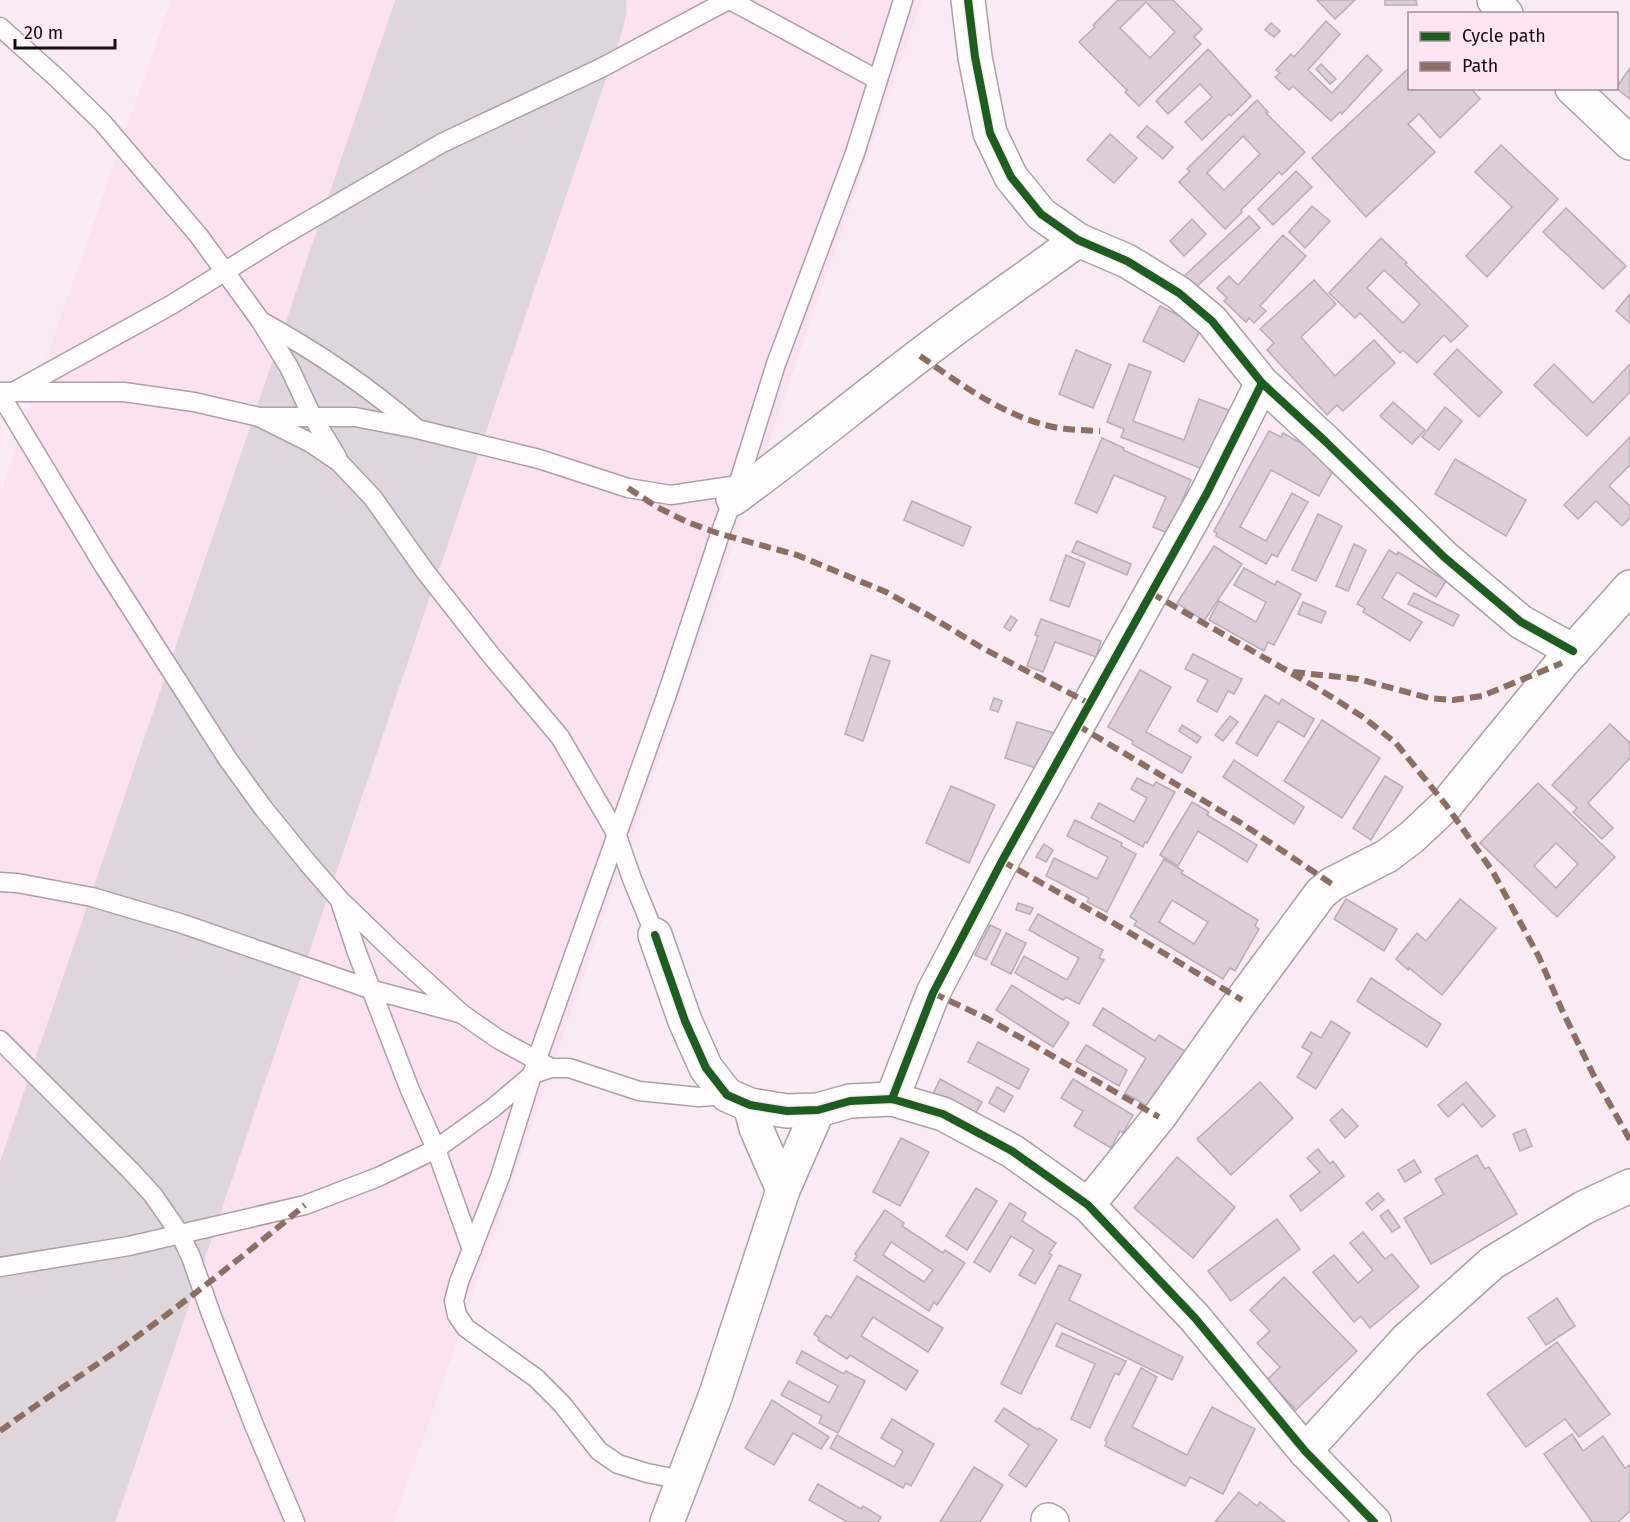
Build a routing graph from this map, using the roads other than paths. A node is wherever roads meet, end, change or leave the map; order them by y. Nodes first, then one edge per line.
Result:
1 (729, 0) edge
2 (903, 0) edge
3 (968, 0) edge
4 (1494, 0) edge
5 (1504, 12) edge
6 (0, 27) edge
7 (878, 80) junction
8 (1574, 90) edge
9 (1630, 143) edge
10 (1078, 240) junction
11 (225, 270) junction
12 (260, 320) junction
13 (1262, 383) junction
14 (5, 393) edge
15 (312, 416) junction
16 (259, 417) junction
17 (417, 429) junction
18 (339, 462) junction
19 (735, 492) junction
20 (1630, 587) edge
21 (1573, 651) junction
22 (616, 834) junction
23 (0, 882) edge
24 (340, 900) junction
25 (656, 935) joint
26 (373, 990) junction
27 (462, 1014) junction
28 (0, 1040) edge
29 (541, 1067) junction
30 (892, 1099) junction
31 (738, 1100) junction
32 (818, 1110) junction
33 (436, 1149) junction
34 (1630, 1186) edge
35 (783, 1190) junction
36 (1088, 1205) junction
37 (180, 1233) junction
38 (472, 1250) junction
39 (0, 1267) edge
40 (1305, 1451) junction
41 (683, 1480) junction
42 (295, 1522) edge
43 (667, 1522) edge
44 (1374, 1522) edge

1 - 7 lane
1 - 11 lane
2 - 7 lane
3 - 10 street
4 - 5 street
6 - 11 lane
7 - 19 lane
8 - 9 street
10 - 13 street
10 - 19 street
11 - 12 lane
11 - 14 lane
12 - 15 lane
12 - 17 lane
13 - 21 street
13 - 30 street
14 - 16 lane
14 - 24 lane
15 - 16 lane
15 - 17 lane
15 - 18 lane
16 - 18 lane
17 - 19 lane
18 - 22 lane
19 - 22 lane
20 - 21 street
21 - 36 street
22 - 25 lane
22 - 29 lane
23 - 26 lane
24 - 26 lane
24 - 27 lane
25 - 31 street
26 - 27 lane
26 - 33 lane
27 - 29 lane
28 - 37 lane
29 - 31 lane
29 - 33 lane
29 - 38 lane
30 - 32 street
30 - 36 street
31 - 32 street
31 - 35 street
32 - 35 street
33 - 37 lane
33 - 38 lane
34 - 40 street
35 - 41 street
36 - 40 street
37 - 39 lane
37 - 42 lane
38 - 41 lane
40 - 44 street
41 - 43 street

